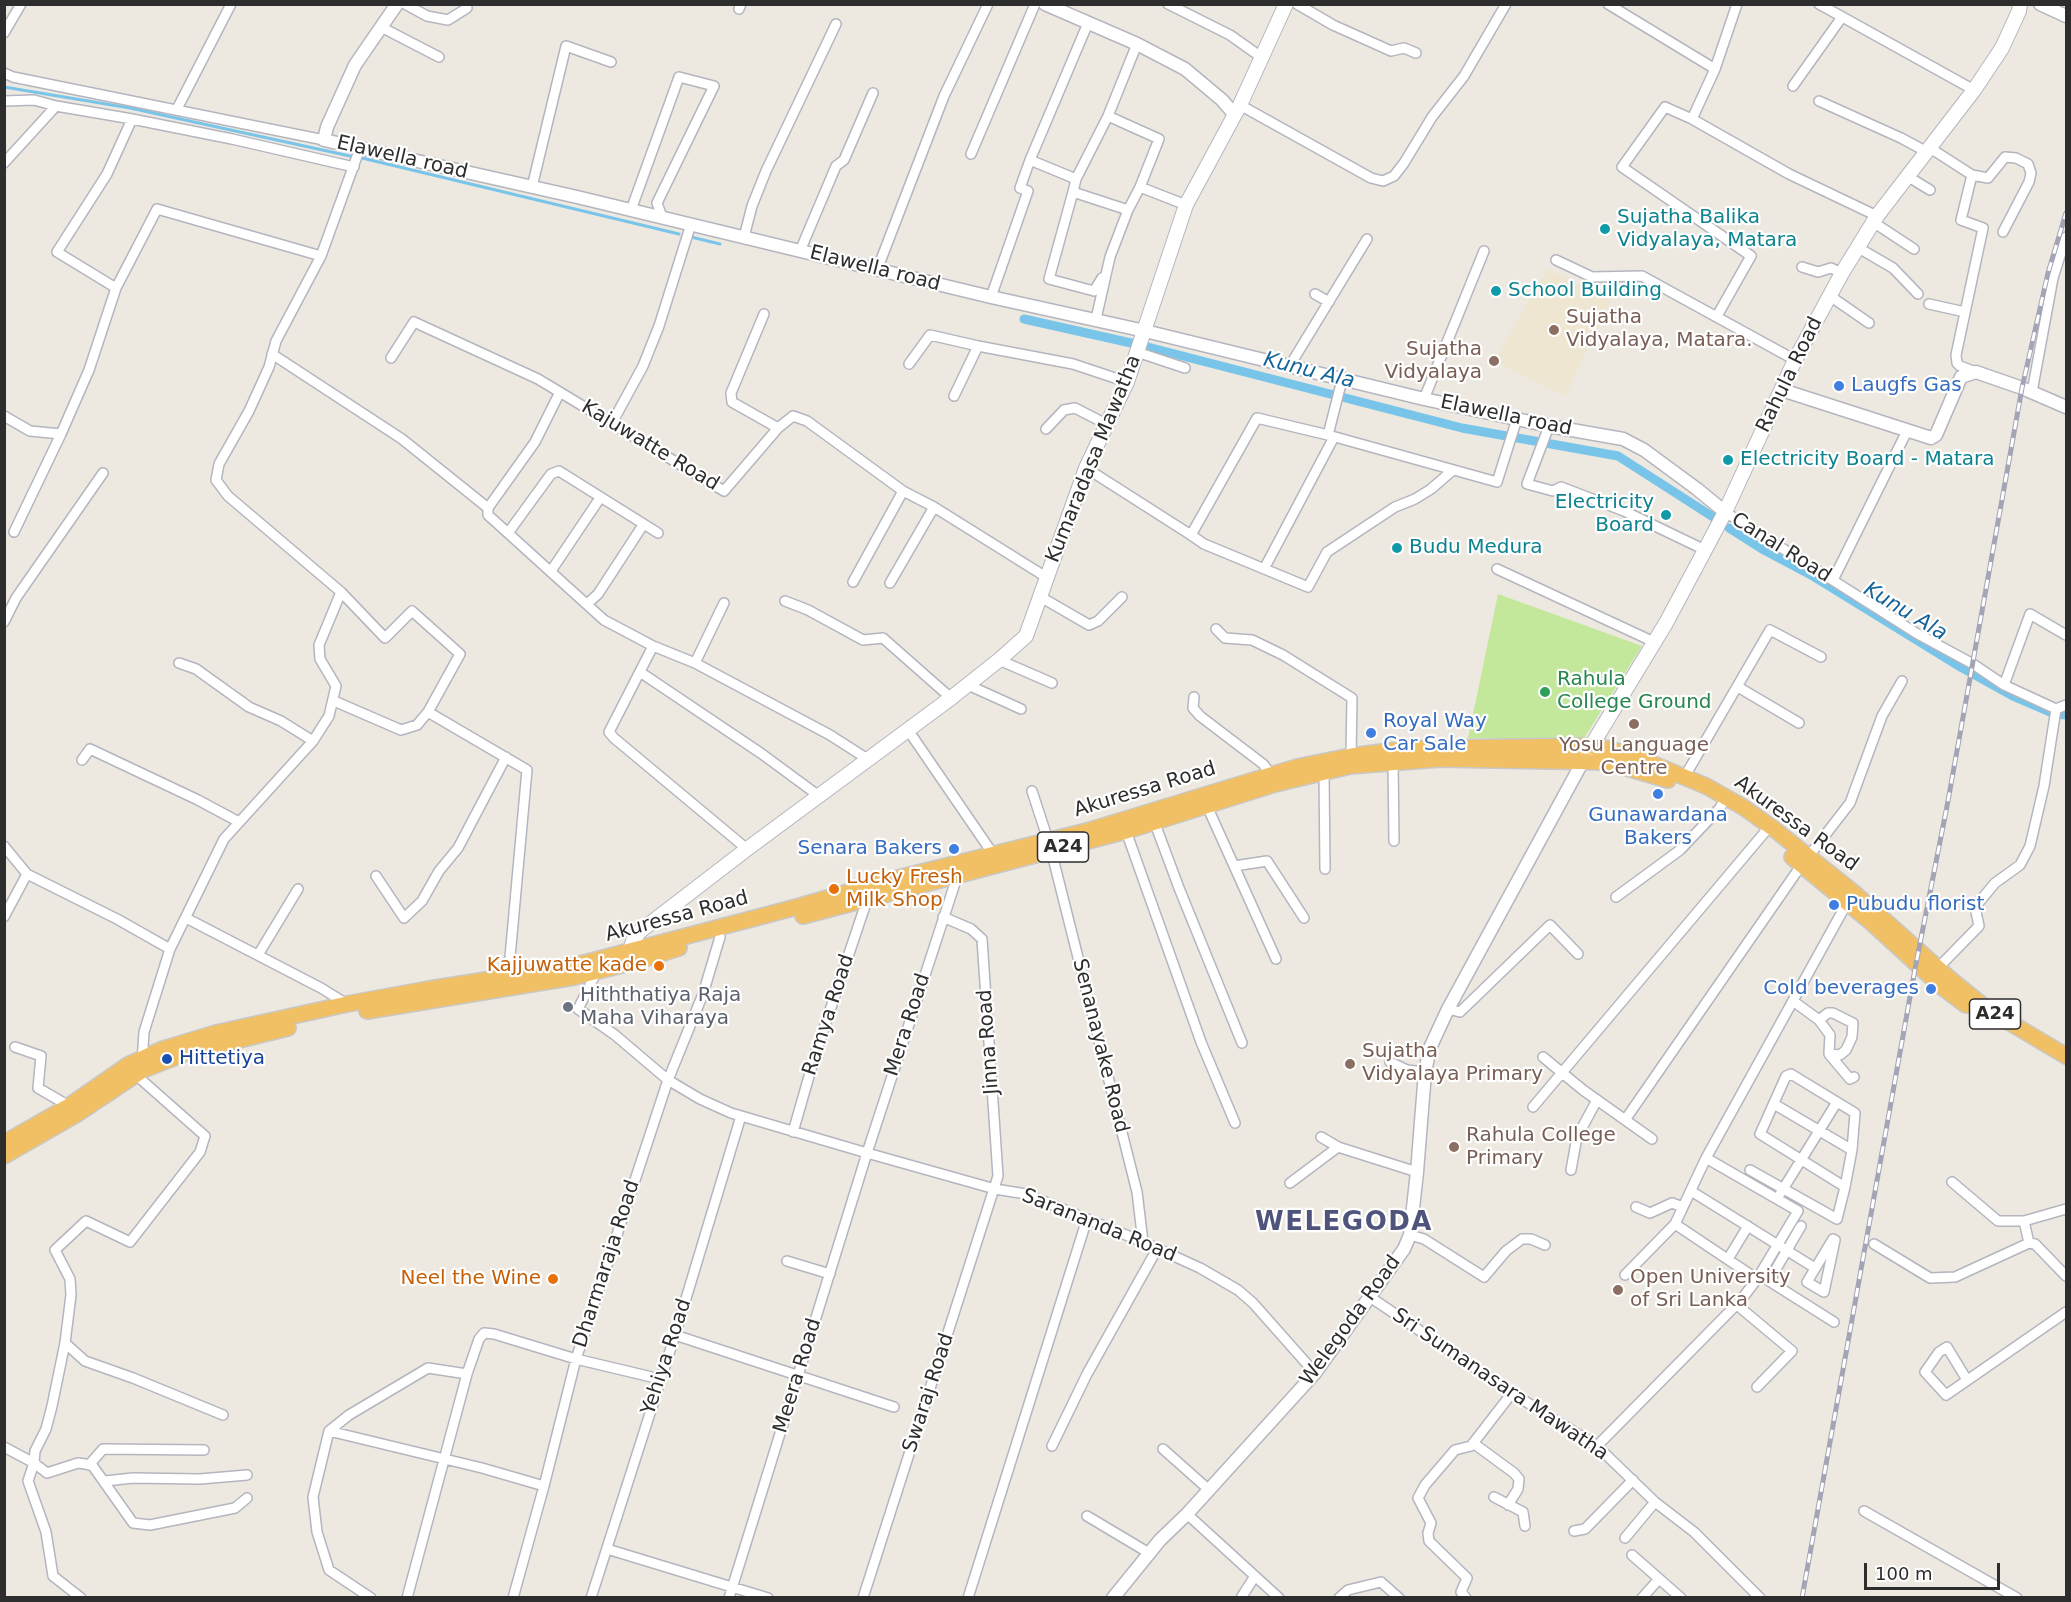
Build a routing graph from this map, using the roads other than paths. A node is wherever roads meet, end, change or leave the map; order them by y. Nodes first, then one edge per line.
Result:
1 (21, 4) edge
2 (231, 4) edge
3 (397, 4) edge
4 (405, 4) edge
5 (988, 4) edge
6 (1035, 4) edge
7 (1045, 4) edge
8 (1168, 4) edge
9 (1506, 4) edge
10 (1608, 4) edge
11 (1737, 4) edge
12 (1819, 4) edge
13 (2020, 4) edge
14 (2040, 4) edge
15 (1286, 6) edge
16 (468, 8) dead end
17 (2067, 16) edge
18 (1842, 17) junction
19 (1088, 23) junction
20 (836, 24) dead end
21 (381, 27) junction
22 (4, 33) edge
23 (1137, 44) junction
24 (1416, 53) dead end
25 (440, 57) dead end
26 (1261, 57) junction
27 (611, 62) dead end
28 (1715, 69) junction
29 (4, 73) edge
30 (1793, 86) dead end
31 (1974, 90) junction
32 (873, 93) dead end
33 (4, 101) edge
34 (1819, 101) dead end
35 (56, 106) junction
36 (177, 109) junction
37 (1238, 110) junction
38 (1108, 116) junction
39 (132, 119) junction
40 (1692, 119) junction
41 (324, 140) junction
42 (360, 148) junction
43 (1928, 150) junction
44 (971, 154) dead end
45 (1030, 160) junction
46 (4, 163) edge
47 (354, 167) junction
48 (1972, 175) junction
49 (1907, 176) junction
50 (1076, 179) junction
51 (532, 187) junction
52 (1140, 187) junction
53 (1930, 190) dead end
54 (1073, 192) junction
55 (1186, 205) junction
56 (631, 210) junction
57 (1128, 210) junction
58 (662, 217) junction
59 (1875, 219) junction
60 (691, 224) junction
61 (2003, 232) dead end
62 (744, 237) junction
63 (2067, 237) edge
64 (1367, 239) dead end
65 (1857, 247) junction
66 (1914, 249) dead end
67 (800, 250) junction
68 (1484, 250) dead end
69 (321, 256) junction
70 (1556, 260) dead end
71 (1802, 267) dead end
72 (877, 270) junction
73 (1842, 273) junction
74 (1105, 279) junction
75 (116, 288) junction
76 (1315, 294) dead end
77 (1918, 294) dead end
78 (1830, 296) junction
79 (991, 297) junction
80 (1329, 302) junction
81 (1929, 304) dead end
82 (1965, 312) junction
83 (764, 314) dead end
84 (1717, 316) junction
85 (1096, 319) junction
86 (1869, 323) dead end
87 (1145, 331) junction
88 (978, 346) junction
89 (1137, 352) junction
90 (272, 354) junction
91 (391, 358) dead end
92 (1795, 360) junction
93 (909, 364) dead end
94 (1289, 367) junction
95 (1185, 368) dead end
96 (1976, 372) junction
97 (1342, 380) junction
98 (1127, 382) junction
99 (1782, 390) junction
100 (560, 392) junction
101 (2031, 392) junction
102 (954, 396) dead end
103 (1424, 399) junction
104 (2067, 407) edge
105 (4, 416) edge
106 (1517, 419) junction
107 (612, 423) junction
108 (1108, 425) junction
109 (1549, 426) junction
110 (778, 428) junction
111 (1046, 429) dead end
112 (1907, 430) junction
113 (61, 434) junction
114 (1331, 436) junction
115 (1086, 468) junction
116 (1454, 470) junction
117 (103, 473) dead end
118 (903, 491) junction
119 (600, 498) junction
120 (934, 507) junction
121 (488, 508) junction
122 (1725, 512) junction
123 (644, 525) junction
124 (14, 532) dead end
125 (508, 533) junction
126 (658, 533) dead end
127 (1191, 535) junction
128 (1705, 550) junction
129 (1264, 569) junction
130 (1497, 569) dead end
131 (550, 571) junction
132 (1046, 577) junction
133 (1833, 580) junction
134 (853, 582) dead end
135 (890, 584) dead end
136 (340, 592) junction
137 (1040, 596) junction
138 (1122, 597) dead end
139 (786, 601) dead end
140 (724, 603) dead end
141 (587, 604) junction
142 (4, 622) edge
143 (1216, 629) dead end
144 (2067, 634) edge
145 (1654, 642) junction
146 (653, 646) junction
147 (1821, 657) dead end
148 (999, 660) junction
149 (179, 663) dead end
150 (695, 663) junction
151 (640, 672) junction
152 (1902, 681) dead end
153 (1052, 683) dead end
154 (968, 684) junction
155 (2004, 685) junction
156 (1738, 687) junction
157 (1194, 697) dead end
158 (951, 698) junction
159 (334, 701) junction
160 (2067, 705) edge
161 (1021, 709) dead end
162 (2056, 709) junction
163 (428, 712) junction
164 (1799, 723) dead end
165 (908, 730) junction
166 (313, 741) junction
167 (1591, 746) junction
168 (1351, 756) junction
169 (506, 757) junction
170 (869, 759) junction
171 (82, 760) dead end
172 (1583, 761) junction
173 (1393, 762) junction
174 (1270, 773) junction
175 (1324, 773) junction
176 (1685, 776) junction
177 (1032, 791) dead end
178 (819, 796) junction
179 (1724, 801) junction
180 (1207, 806) junction
181 (1172, 810) junction
182 (1154, 821) junction
183 (238, 822) junction
184 (1767, 830) junction
185 (1126, 831) junction
186 (1394, 841) dead end
187 (1050, 845) junction
188 (4, 846) edge
189 (747, 849) junction
190 (993, 854) junction
191 (1805, 861) junction
192 (1234, 866) junction
193 (1325, 869) dead end
194 (951, 871) junction
195 (27, 874) junction
196 (376, 876) dead end
197 (298, 890) dead end
198 (1616, 897) dead end
199 (867, 900) junction
200 (1847, 903) junction
201 (4, 917) edge
202 (944, 917) junction
203 (186, 918) junction
204 (1304, 918) dead end
205 (720, 937) junction
206 (170, 949) junction
207 (1578, 954) dead end
208 (258, 955) junction
209 (632, 956) junction
210 (1276, 959) dead end
211 (597, 971) junction
212 (1935, 972) junction
213 (506, 978) junction
214 (430, 994) junction
215 (1793, 1001) junction
216 (347, 1004) junction
217 (1448, 1009) junction
218 (1819, 1020) junction
219 (1242, 1043) dead end
220 (15, 1047) dead end
221 (1829, 1054) junction
222 (2067, 1056) edge
223 (1543, 1057) dead end
224 (1390, 1062) dead end
225 (2067, 1064) edge
226 (140, 1068) junction
227 (1425, 1072) junction
228 (1561, 1073) junction
229 (1854, 1077) dead end
230 (668, 1080) junction
231 (1597, 1100) junction
232 (1837, 1102) junction
233 (1774, 1104) junction
234 (69, 1106) junction
235 (1533, 1107) dead end
236 (741, 1116) junction
237 (1625, 1120) junction
238 (1235, 1123) dead end
239 (1819, 1131) junction
240 (793, 1132) junction
241 (1321, 1137) dead end
242 (1652, 1139) dead end
243 (4, 1143) edge
244 (1338, 1147) junction
245 (1852, 1150) junction
246 (867, 1154) junction
247 (4, 1156) edge
248 (1706, 1158) junction
249 (1801, 1160) junction
250 (1571, 1170) dead end
251 (1750, 1170) dead end
252 (1417, 1172) junction
253 (1952, 1182) dead end
254 (1290, 1183) dead end
255 (1845, 1187) junction
256 (995, 1189) junction
257 (1782, 1190) junction
258 (1691, 1191) junction
259 (1777, 1199) junction
260 (1636, 1207) dead end
261 (1683, 1207) junction
262 (2067, 1209) edge
263 (1087, 1220) junction
264 (2024, 1221) junction
265 (1675, 1224) junction
266 (1748, 1226) junction
267 (1800, 1226) dead end
268 (1410, 1235) junction
269 (1143, 1242) junction
270 (2029, 1243) junction
271 (1874, 1244) dead end
272 (1545, 1245) dead end
273 (1782, 1247) junction
274 (1157, 1249) junction
275 (1728, 1259) junction
276 (788, 1261) dead end
277 (1815, 1268) junction
278 (830, 1274) junction
279 (1625, 1275) dead end
280 (2067, 1276) edge
281 (1757, 1279) junction
282 (1370, 1297) junction
283 (1737, 1305) junction
284 (2067, 1312) edge
285 (1834, 1322) dead end
286 (675, 1335) junction
287 (64, 1343) junction
288 (576, 1359) junction
289 (1315, 1373) junction
290 (467, 1374) junction
291 (798, 1374) junction
292 (660, 1380) junction
293 (1967, 1380) junction
294 (1757, 1388) dead end
295 (1512, 1393) junction
296 (894, 1407) dead end
297 (223, 1414) dead end
298 (329, 1431) junction
299 (1473, 1443) junction
300 (1052, 1446) dead end
301 (1597, 1446) junction
302 (4, 1447) edge
303 (1163, 1449) dead end
304 (204, 1450) dead end
305 (444, 1459) junction
306 (34, 1463) junction
307 (88, 1465) junction
308 (247, 1475) dead end
309 (1633, 1480) junction
310 (105, 1481) junction
311 (544, 1486) junction
312 (1208, 1489) junction
313 (1494, 1497) dead end
314 (247, 1498) dead end
315 (1655, 1502) junction
316 (1508, 1505) junction
317 (1864, 1511) dead end
318 (1187, 1514) junction
319 (1087, 1516) dead end
320 (1524, 1526) dead end
321 (1574, 1531) dead end
322 (1625, 1538) dead end
323 (607, 1549) junction
324 (1149, 1553) junction
325 (1632, 1555) dead end
326 (1255, 1576) junction
327 (1659, 1579) junction
328 (733, 1586) junction
329 (81, 1598) edge
330 (371, 1598) edge
331 (407, 1598) edge
332 (513, 1598) edge
333 (591, 1598) edge
334 (729, 1598) edge
335 (768, 1598) edge
336 (863, 1598) edge
337 (968, 1598) edge
338 (1113, 1598) edge
339 (1241, 1598) edge
340 (1279, 1598) edge
341 (1339, 1598) edge
342 (1399, 1598) edge
343 (1466, 1598) edge
344 (1642, 1598) edge
345 (1682, 1598) edge
346 (1760, 1598) edge
347 (2017, 1598) edge

1 - 22 street
2 - 36 street
3 - 21 street
4 - 16 street
5 - 72 street
6 - 44 street
7 - 19 street
8 - 26 street
9 - 37 street
10 - 28 street
11 - 28 street
12 - 18 street
13 - 31 main road, Rahula Road
14 - 17 street
15 - 24 street
15 - 26 main road, Kumaradasa Mawatha
18 - 30 street
18 - 31 street
19 - 23 street
19 - 45 street
20 - 62 street
21 - 25 street
21 - 41 street
23 - 37 street
23 - 38 street
26 - 37 main road, Kumaradasa Mawatha
27 - 51 street
28 - 40 street
29 - 36 street, Elawella road
31 - 43 main road, Rahula Road
32 - 67 street
33 - 35 street
34 - 43 street
35 - 39 street
35 - 46 street
36 - 41 street, Elawella road
37 - 55 main road, Kumaradasa Mawatha
38 - 50 street
38 - 52 street
39 - 47 street
39 - 75 street
40 - 59 street
40 - 84 street
41 - 42 street, Elawella road
42 - 47 street
42 - 51 street, Elawella road
43 - 48 street
43 - 49 main road, Rahula Road
45 - 50 street
45 - 79 street
47 - 69 street
48 - 61 street
48 - 82 street
49 - 53 street
49 - 59 main road, Rahula Road
50 - 54 street
51 - 56 street, Elawella road
52 - 55 street
52 - 57 street
54 - 57 street
54 - 74 street
55 - 87 main road, Kumaradasa Mawatha
56 - 58 street, Elawella road
56 - 58 street
57 - 74 street
58 - 60 street, Elawella road
59 - 65 main road, Rahula Road
59 - 66 street
60 - 62 street, Elawella road
60 - 107 street
62 - 67 street, Elawella road
63 - 101 street
64 - 80 street
65 - 73 main road, Rahula Road
65 - 77 street
67 - 72 street, Elawella road
68 - 103 street
69 - 75 street
69 - 90 street
70 - 84 street
71 - 73 street
72 - 79 street, Elawella road
73 - 78 main road, Rahula Road
74 - 85 street
75 - 113 street
76 - 80 street
78 - 86 street
78 - 92 main road, Rahula Road
79 - 85 street, Elawella road
80 - 94 street
81 - 82 street
82 - 96 street
83 - 110 street
84 - 92 street
85 - 87 street, Elawella road
87 - 89 main road, Kumaradasa Mawatha
87 - 94 street, Elawella road
88 - 93 street
88 - 98 street
88 - 102 street
89 - 95 street
89 - 98 main road, Kumaradasa Mawatha
90 - 121 street
90 - 136 street
91 - 100 street, Kajuwatte Road
92 - 99 main road, Rahula Road
94 - 97 street, Elawella road
96 - 101 street
96 - 112 street
97 - 103 street, Elawella road
97 - 114 street
98 - 108 main road, Kumaradasa Mawatha
99 - 112 street
99 - 122 main road, Rahula Road
100 - 107 street, Kajuwatte Road
100 - 121 street
101 - 104 street
103 - 106 street, Elawella road
105 - 113 street
106 - 109 street, Elawella road
106 - 116 street
107 - 110 street, Kajuwatte Road
108 - 111 street
108 - 115 main road, Kumaradasa Mawatha
109 - 122 street, Elawella road
109 - 128 street
110 - 118 street
112 - 133 street
113 - 124 street
114 - 116 street
114 - 127 street
114 - 129 street
115 - 127 street
115 - 132 main road, Kumaradasa Mawatha
116 - 129 street
117 - 142 street
118 - 120 street
118 - 134 street
119 - 123 street
119 - 125 street
119 - 131 street
120 - 132 street
120 - 135 street
121 - 125 street
122 - 128 main road, Rahula Road
122 - 133 street, Canal Road
123 - 126 street
123 - 141 street
125 - 131 street
127 - 129 street
128 - 145 main road, Rahula Road
130 - 145 street
131 - 141 street
132 - 137 main road, Kumaradasa Mawatha
133 - 155 street, Canal Road
136 - 159 street
136 - 163 street
137 - 138 street
137 - 148 main road, Kumaradasa Mawatha
139 - 158 street
140 - 150 street
141 - 146 street
143 - 168 street
144 - 155 street
145 - 167 main road, Rahula Road
146 - 150 street
146 - 151 street
147 - 156 street
148 - 153 street
148 - 154 main road, Kumaradasa Mawatha
149 - 166 street
150 - 170 street
151 - 178 street
151 - 189 street
152 - 191 street
154 - 158 main road, Kumaradasa Mawatha
154 - 161 street
155 - 162 street, Canal Road
156 - 164 street
156 - 176 street
157 - 174 street
158 - 165 main road, Kumaradasa Mawatha
159 - 163 street
159 - 166 street
160 - 162 street
162 - 212 street
163 - 169 street
165 - 170 main road, Kumaradasa Mawatha
165 - 190 street
166 - 183 street
167 - 168 highway, Akuressa Road / A24
167 - 172 main road, Rahula Road
167 - 176 highway, Akuressa Road / A24
168 - 174 highway, Akuressa Road / A24
169 - 196 street
169 - 213 street
170 - 178 main road, Kumaradasa Mawatha
171 - 183 street
172 - 173 highway, Akuressa Road / A24
172 - 179 highway, Akuressa Road / A24
172 - 217 street, Welegoda Road
173 - 175 highway, Akuressa Road / A24
173 - 186 street
174 - 181 highway, Akuressa Road / A24
175 - 180 highway, Akuressa Road / A24
175 - 193 street
176 - 179 highway, Akuressa Road / A24
177 - 187 street, Senanayake Road
178 - 189 main road, Kumaradasa Mawatha
179 - 184 highway, Akuressa Road / A24
179 - 198 street
180 - 181 highway, Akuressa Road / A24
180 - 192 street
181 - 182 highway, Akuressa Road / A24
181 - 187 highway, Akuressa Road / A24
182 - 185 highway, Akuressa Road / A24
182 - 219 street
183 - 203 street
184 - 191 highway, Akuressa Road / A24
184 - 228 street
185 - 187 highway, Akuressa Road / A24
185 - 238 street
187 - 190 highway, Akuressa Road / A24
187 - 194 highway, Akuressa Road / A24
187 - 269 street, Senanayake Road
188 - 195 street
189 - 209 main road, Kumaradasa Mawatha
190 - 194 highway, Akuressa Road / A24
191 - 200 highway, Akuressa Road / A24
191 - 212 highway, Akuressa Road / A24
191 - 237 street
192 - 204 street
192 - 210 street
194 - 199 highway, Akuressa Road / A24
194 - 202 street, Mera Road
194 - 209 highway, Akuressa Road / A24
195 - 201 street
195 - 206 street
197 - 208 street
199 - 205 highway, Akuressa Road / A24
199 - 240 street, Ramya Road
200 - 212 highway, Akuressa Road / A24
200 - 215 street
202 - 246 street, Mera Road
202 - 256 street, Jinna Road
203 - 206 street
203 - 208 street
205 - 209 highway, Akuressa Road / A24
205 - 230 street, Dharmaraja Road
206 - 226 street
207 - 217 street
208 - 216 street
209 - 211 highway, Akuressa Road / A24
209 - 213 highway, Akuressa Road / A24
211 - 214 highway, Akuressa Road / A24
211 - 230 street, Sarananda Road
212 - 222 highway, Akuressa Road / A24
212 - 225 highway, Akuressa Road / A24
213 - 214 highway, Akuressa Road / A24
214 - 216 highway, Akuressa Road / A24
214 - 226 highway, Akuressa Road / A24
215 - 218 street
215 - 248 street
216 - 226 highway, Akuressa Road / A24
217 - 227 street, Welegoda Road
218 - 221 street
218 - 221 street
220 - 234 street
221 - 229 street
223 - 228 street
224 - 227 street
226 - 234 highway, Akuressa Road / A24
226 - 247 highway, Akuressa Road / A24
226 - 287 street
227 - 252 street, Welegoda Road
228 - 231 street
228 - 235 street
230 - 236 street, Sarananda Road
230 - 288 street, Dharmaraja Road
231 - 237 street
231 - 250 street
232 - 233 street
232 - 239 street
232 - 245 street
233 - 239 street
233 - 249 street
234 - 243 highway, Akuressa Road / A24
236 - 240 street, Sarananda Road
236 - 286 street, Yehiya Road
237 - 242 street
239 - 245 street
239 - 249 street
240 - 246 street, Sarananda Road
241 - 244 street
244 - 252 street
244 - 254 street
245 - 255 street
246 - 256 street, Sarananda Road
246 - 278 street, Meera Road
248 - 258 street
248 - 259 street
249 - 255 street
249 - 257 street
251 - 257 street
252 - 268 street, Welegoda Road
253 - 264 street
255 - 257 street
256 - 263 street, Sarananda Road
256 - 336 street, Swaraj Road
257 - 259 street
258 - 261 street
258 - 266 street
259 - 273 street
260 - 261 street
261 - 265 street
262 - 264 street
263 - 269 street, Sarananda Road
263 - 337 street
264 - 270 street
265 - 275 street
265 - 279 street
266 - 273 street
266 - 275 street
267 - 273 street
268 - 272 street
268 - 282 street, Welegoda Road
269 - 274 street, Sarananda Road
270 - 271 street
270 - 280 street
273 - 277 street
273 - 281 street
273 - 285 street
274 - 289 street, Sarananda Road
274 - 300 street
275 - 281 street
276 - 278 street
277 - 277 street
278 - 291 street, Meera Road
281 - 283 street
282 - 289 street, Welegoda Road
282 - 295 street, Sri Sumanasara Mawatha
283 - 294 street
283 - 301 street
284 - 293 street
286 - 291 street
286 - 292 street, Yehiya Road
287 - 297 street
287 - 306 street
288 - 290 street
288 - 292 street
288 - 311 street, Dharmaraja Road
289 - 312 street, Welegoda Road
290 - 298 street
290 - 305 street
291 - 296 street
291 - 328 street, Meera Road
292 - 323 street, Yehiya Road
293 - 293 street
295 - 299 street
295 - 301 street, Sri Sumanasara Mawatha
298 - 305 street
298 - 330 street
299 - 316 street
299 - 343 street
301 - 309 street, Sri Sumanasara Mawatha
302 - 306 street
303 - 312 street
304 - 307 street
305 - 311 street
305 - 331 street
306 - 307 street
306 - 329 street
307 - 310 street
308 - 310 street
309 - 315 street, Sri Sumanasara Mawatha
309 - 321 street
310 - 314 street
311 - 332 street, Dharmaraja Road
312 - 318 street, Welegoda Road
313 - 316 street
315 - 322 street
315 - 346 street, Sri Sumanasara Mawatha
316 - 320 street
317 - 347 street
318 - 324 street, Welegoda Road
318 - 326 street
319 - 324 street
323 - 328 street
323 - 333 street, Yehiya Road
324 - 338 street, Welegoda Road
325 - 327 street
326 - 339 street
326 - 340 street
327 - 344 street
327 - 345 street
328 - 334 street, Meera Road
328 - 335 street
341 - 342 street

